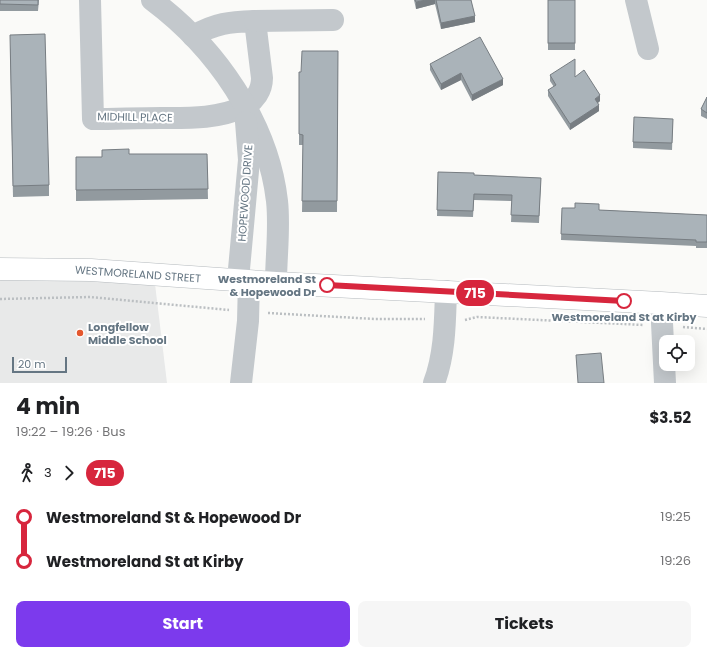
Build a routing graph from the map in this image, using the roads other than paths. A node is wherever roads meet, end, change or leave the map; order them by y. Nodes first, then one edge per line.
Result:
1 (90, 0) edge
2 (152, 0) edge
3 (636, 0) edge
4 (333, 20) dead end
5 (255, 21) junction
6 (193, 36) junction
7 (648, 49) dead end
8 (244, 106) junction
9 (0, 269) edge
10 (244, 281) junction
11 (276, 283) junction
12 (446, 291) junction
13 (661, 303) junction
14 (707, 306) edge
15 (241, 383) edge
16 (434, 383) edge
17 (665, 383) edge

1 - 8 street, MIDHILL PLACE
2 - 6 street, HOPEWOOD DRIVE
3 - 7 street
4 - 5 street
5 - 6 street
5 - 8 street
6 - 8 street, HOPEWOOD DRIVE
8 - 10 street, HOPEWOOD DRIVE
8 - 11 street, HOPEWOOD DRIVE
9 - 10 main road, WESTMORELAND STREET
10 - 11 main road, WESTMORELAND STREET
10 - 15 street, HOPEWOOD DRIVE
11 - 12 main road, WESTMORELAND STREET
12 - 13 main road, WESTMORELAND STREET
12 - 16 street
13 - 14 main road, WESTMORELAND STREET
13 - 17 street

